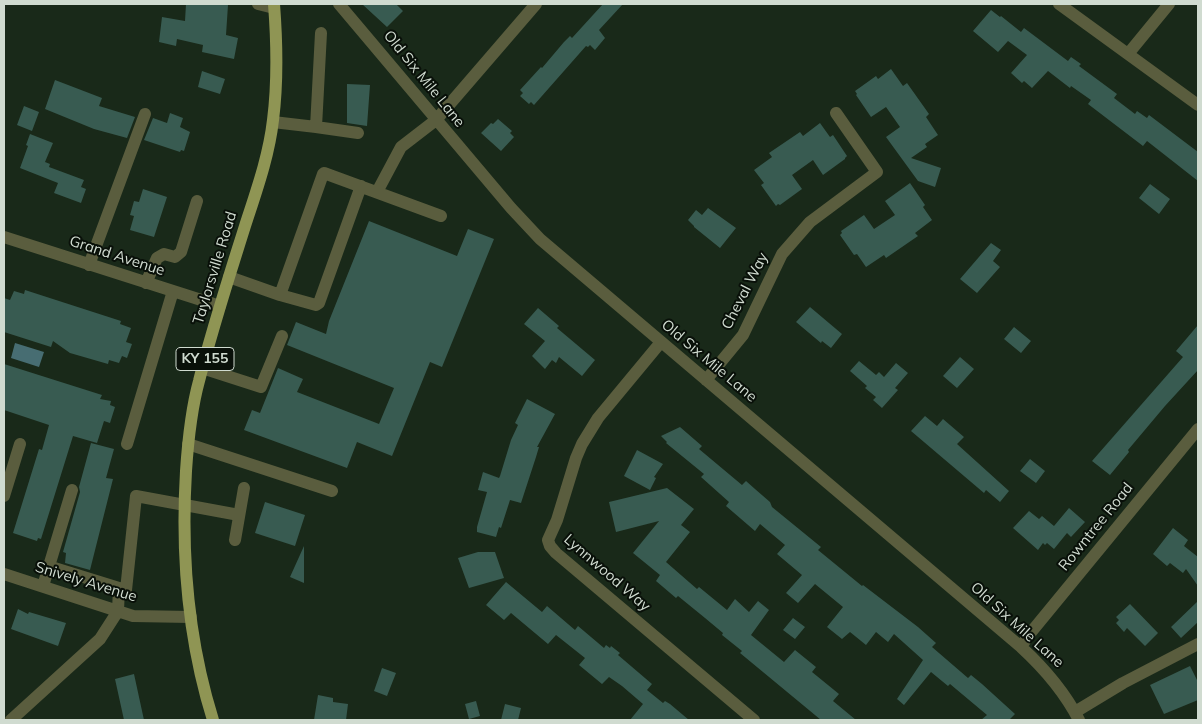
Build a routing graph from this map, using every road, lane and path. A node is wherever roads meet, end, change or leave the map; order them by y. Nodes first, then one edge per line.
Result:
1 (258, 4) edge
2 (339, 4) edge
3 (536, 4) edge
4 (1059, 4) edge
5 (1169, 4) edge
6 (274, 6) edge
7 (320, 33) dead end
8 (1128, 54) junction
9 (1198, 106) edge
10 (836, 112) dead end
11 (145, 114) dead end
12 (436, 120) junction
13 (273, 122) junction
14 (316, 127) junction
15 (358, 133) dead end
16 (361, 186) junction
17 (377, 192) junction
18 (197, 201) dead end
19 (441, 216) dead end
20 (4, 237) edge
21 (89, 265) junction
22 (229, 277) junction
23 (146, 283) junction
24 (172, 291) junction
25 (280, 295) junction
26 (220, 306) junction
27 (282, 336) dead end
28 (661, 342) junction
29 (202, 368) junction
30 (706, 380) junction
31 (1198, 429) edge
32 (20, 444) dead end
33 (128, 444) dead end
34 (188, 444) junction
35 (244, 488) dead end
36 (72, 490) dead end
37 (332, 491) dead end
38 (4, 496) edge
39 (184, 504) junction
40 (239, 515) junction
41 (235, 540) dead end
42 (48, 566) junction
43 (4, 574) edge
44 (43, 586) junction
45 (119, 588) junction
46 (118, 611) junction
47 (190, 617) junction
48 (1198, 644) edge
49 (1021, 647) junction
50 (1077, 716) edge
51 (11, 720) edge
52 (213, 720) edge
53 (754, 720) edge

1 - 6 street
2 - 12 street, Old Six Mile Lane
3 - 12 street
4 - 8 street
5 - 8 street
6 - 13 main road, Taylorsville Road / KY 155
7 - 14 street
8 - 9 street
10 - 30 street, Cheval Way
11 - 21 street
12 - 17 street
12 - 28 street, Old Six Mile Lane
13 - 14 street
13 - 22 main road, Taylorsville Road / KY 155
14 - 15 street
16 - 17 street
16 - 25 street
16 - 25 street
17 - 19 street
18 - 23 street
20 - 21 street, Grand Avenue
21 - 23 street, Grand Avenue
22 - 25 street
22 - 26 main road, Taylorsville Road / KY 155
23 - 24 street, Grand Avenue
24 - 26 street, Grand Avenue
24 - 33 street
26 - 29 main road, Taylorsville Road / KY 155
27 - 29 street
28 - 30 street, Old Six Mile Lane
28 - 53 street, Lynnwood Way
29 - 34 main road, Taylorsville Road / KY 155
30 - 49 street, Old Six Mile Lane
31 - 49 street, Rowntree Road
32 - 38 street
34 - 37 street
34 - 39 main road, Taylorsville Road / KY 155
35 - 40 street
36 - 42 street
39 - 40 street
39 - 45 street
39 - 47 main road, Taylorsville Road / KY 155
40 - 41 street
42 - 44 street
42 - 45 street
43 - 44 street, Snively Avenue
44 - 46 street, Snively Avenue
45 - 46 street
46 - 47 street, Snively Avenue
46 - 51 street
47 - 52 main road, Taylorsville Road / KY 155
48 - 50 street
49 - 50 street, Old Six Mile Lane

